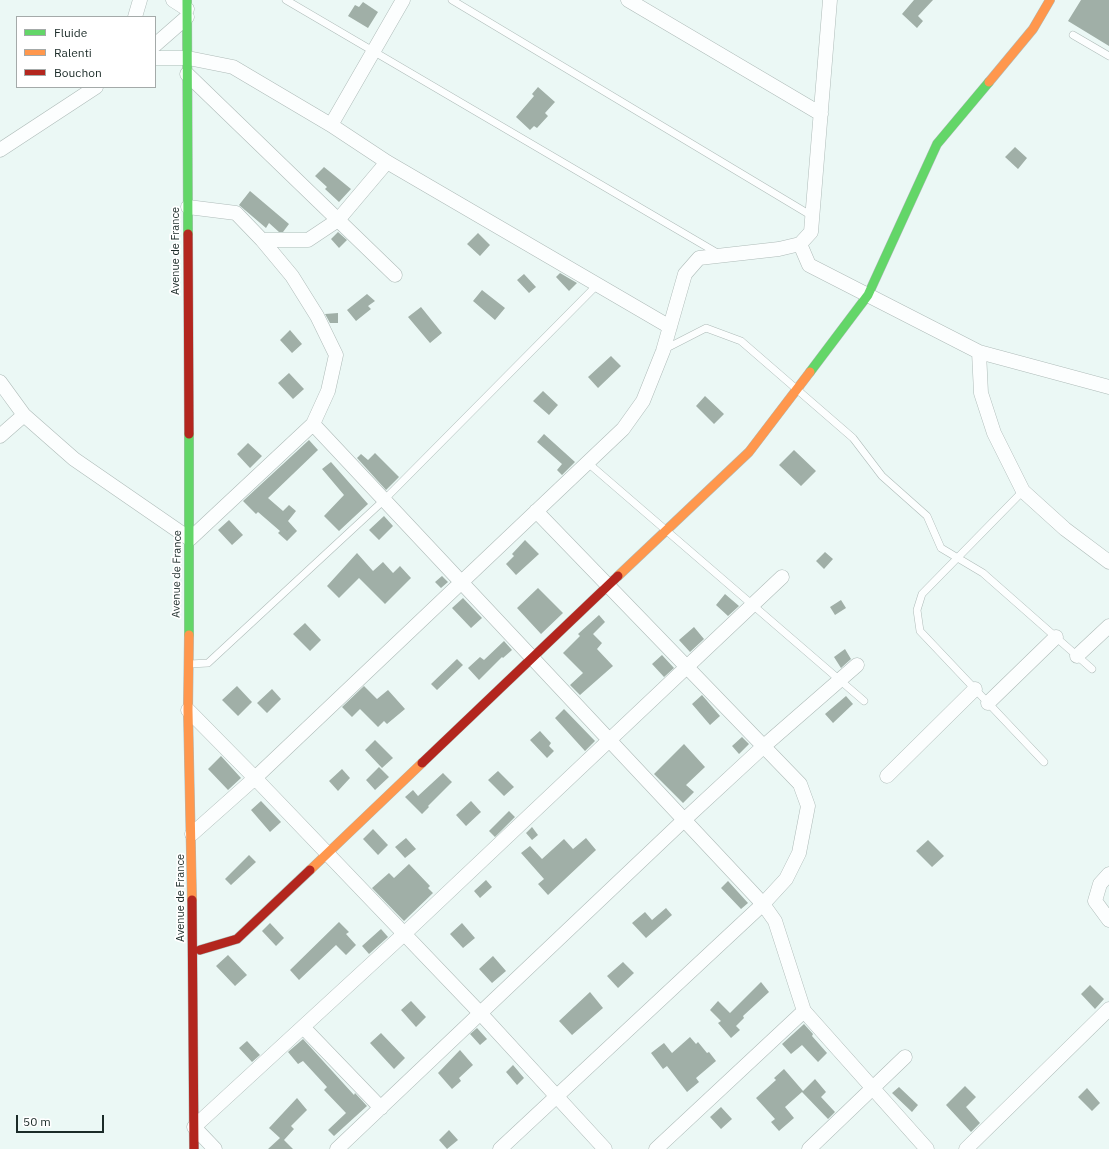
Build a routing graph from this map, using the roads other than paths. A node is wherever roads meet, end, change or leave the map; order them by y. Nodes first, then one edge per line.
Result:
1 (140, 0) edge
2 (173, 0) edge
3 (286, 0) edge
4 (403, 0) edge
5 (452, 0) edge
6 (628, 0) edge
7 (830, 0) edge
8 (1050, 0) edge
9 (187, 9) edge
10 (135, 16) edge
11 (1073, 35) dead end
12 (156, 44) edge
13 (373, 51) junction
14 (1109, 56) edge
15 (156, 58) edge
16 (188, 58) junction
17 (187, 74) junction
18 (83, 88) edge
19 (94, 88) edge
20 (69, 105) junction
21 (821, 114) junction
22 (331, 125) junction
23 (0, 150) edge
24 (387, 162) junction
25 (188, 207) junction
26 (812, 216) junction
27 (338, 220) junction
28 (262, 240) junction
29 (800, 244) junction
30 (721, 256) junction
31 (395, 275) dead end
32 (597, 285) junction
33 (868, 295) junction
34 (670, 327) junction
35 (663, 350) junction
36 (979, 352) junction
37 (0, 382) edge
38 (1109, 387) edge
39 (798, 390) junction
40 (24, 415) junction
41 (313, 424) junction
42 (0, 436) edge
43 (588, 462) junction
44 (1023, 491) junction
45 (383, 501) junction
46 (536, 511) junction
47 (666, 530) junction
48 (190, 539) junction
49 (957, 558) junction
50 (1109, 562) edge
51 (782, 577) dead end
52 (460, 582) junction
53 (608, 586) junction
54 (753, 605) junction
55 (1109, 626) edge
56 (1056, 637) junction
57 (1078, 656) junction
58 (532, 659) junction
59 (188, 664) junction
60 (857, 665) dead end
61 (687, 667) junction
62 (1092, 669) dead end
63 (840, 680) junction
64 (975, 689) junction
65 (864, 701) dead end
66 (988, 703) junction
67 (188, 710) junction
68 (609, 741) junction
69 (764, 746) junction
70 (1044, 762) dead end
71 (887, 776) dead end
72 (255, 778) junction
73 (684, 820) junction
74 (192, 834) junction
75 (327, 854) junction
76 (1109, 874) edge
77 (763, 904) junction
78 (1109, 920) edge
79 (404, 934) junction
80 (200, 950) dead end
81 (1109, 1009) edge
82 (804, 1011) junction
83 (481, 1014) junction
84 (303, 1027) junction
85 (905, 1057) dead end
86 (873, 1088) junction
87 (555, 1096) junction
88 (381, 1108) junction
89 (194, 1127) junction
90 (194, 1149) edge
91 (215, 1149) edge
92 (336, 1149) edge
93 (500, 1149) edge
94 (605, 1149) edge
95 (656, 1149) edge
96 (809, 1149) edge
97 (927, 1149) edge
98 (966, 1149) edge

1 - 10 street
2 - 9 street
3 - 13 lane
4 - 13 street
5 - 26 lane
6 - 21 street
7 - 21 street
8 - 33 street
9 - 12 street
9 - 16 street, Avenue de France
11 - 14 lane
13 - 22 street
13 - 30 lane
15 - 16 street
16 - 17 street, Avenue de France
16 - 22 street
17 - 25 street, Avenue de France
17 - 27 street
18 - 20 street
19 - 20 street
20 - 23 street
21 - 26 street
22 - 24 street
24 - 27 street
24 - 32 street
25 - 28 street
25 - 48 street, Avenue de France
26 - 29 street
27 - 28 street
27 - 31 street
28 - 41 street
29 - 30 street
29 - 33 street
30 - 34 street
32 - 34 street
32 - 45 lane
33 - 36 street
33 - 39 street
34 - 35 street
35 - 39 lane
35 - 43 street
36 - 38 street
36 - 44 street
37 - 40 street
39 - 47 street
39 - 49 lane
40 - 42 street
40 - 48 street
41 - 45 street
41 - 48 street
43 - 46 street
43 - 47 lane
44 - 49 lane
44 - 50 street
45 - 52 street
45 - 59 lane
46 - 52 street
46 - 53 street
47 - 53 street
47 - 54 lane
48 - 59 street, Avenue de France
49 - 56 lane
49 - 64 lane
51 - 54 street
52 - 58 street
52 - 72 street
53 - 58 street
53 - 61 street
54 - 61 street
54 - 63 lane
55 - 57 street
56 - 57 lane
56 - 66 street
57 - 62 lane
58 - 68 street
58 - 75 street
59 - 67 street, Avenue de France
60 - 63 street
61 - 68 street
61 - 69 street
63 - 65 lane
63 - 69 street
64 - 66 lane
64 - 71 street
66 - 70 lane
67 - 72 street
67 - 74 street, Avenue de France
68 - 73 street
68 - 79 street
69 - 73 street
69 - 77 street
72 - 74 street
72 - 75 street
73 - 77 street
73 - 83 street
74 - 89 street, Avenue de France
75 - 79 street
75 - 80 street
76 - 78 street
77 - 82 street
77 - 87 street
79 - 83 street
79 - 84 street
81 - 98 street
82 - 86 street
82 - 95 street
83 - 87 street
83 - 88 street
84 - 88 street
84 - 89 street
85 - 86 street
86 - 96 street
86 - 97 street
87 - 93 street
87 - 94 street
88 - 92 street
89 - 90 street, Avenue de France
89 - 91 street

